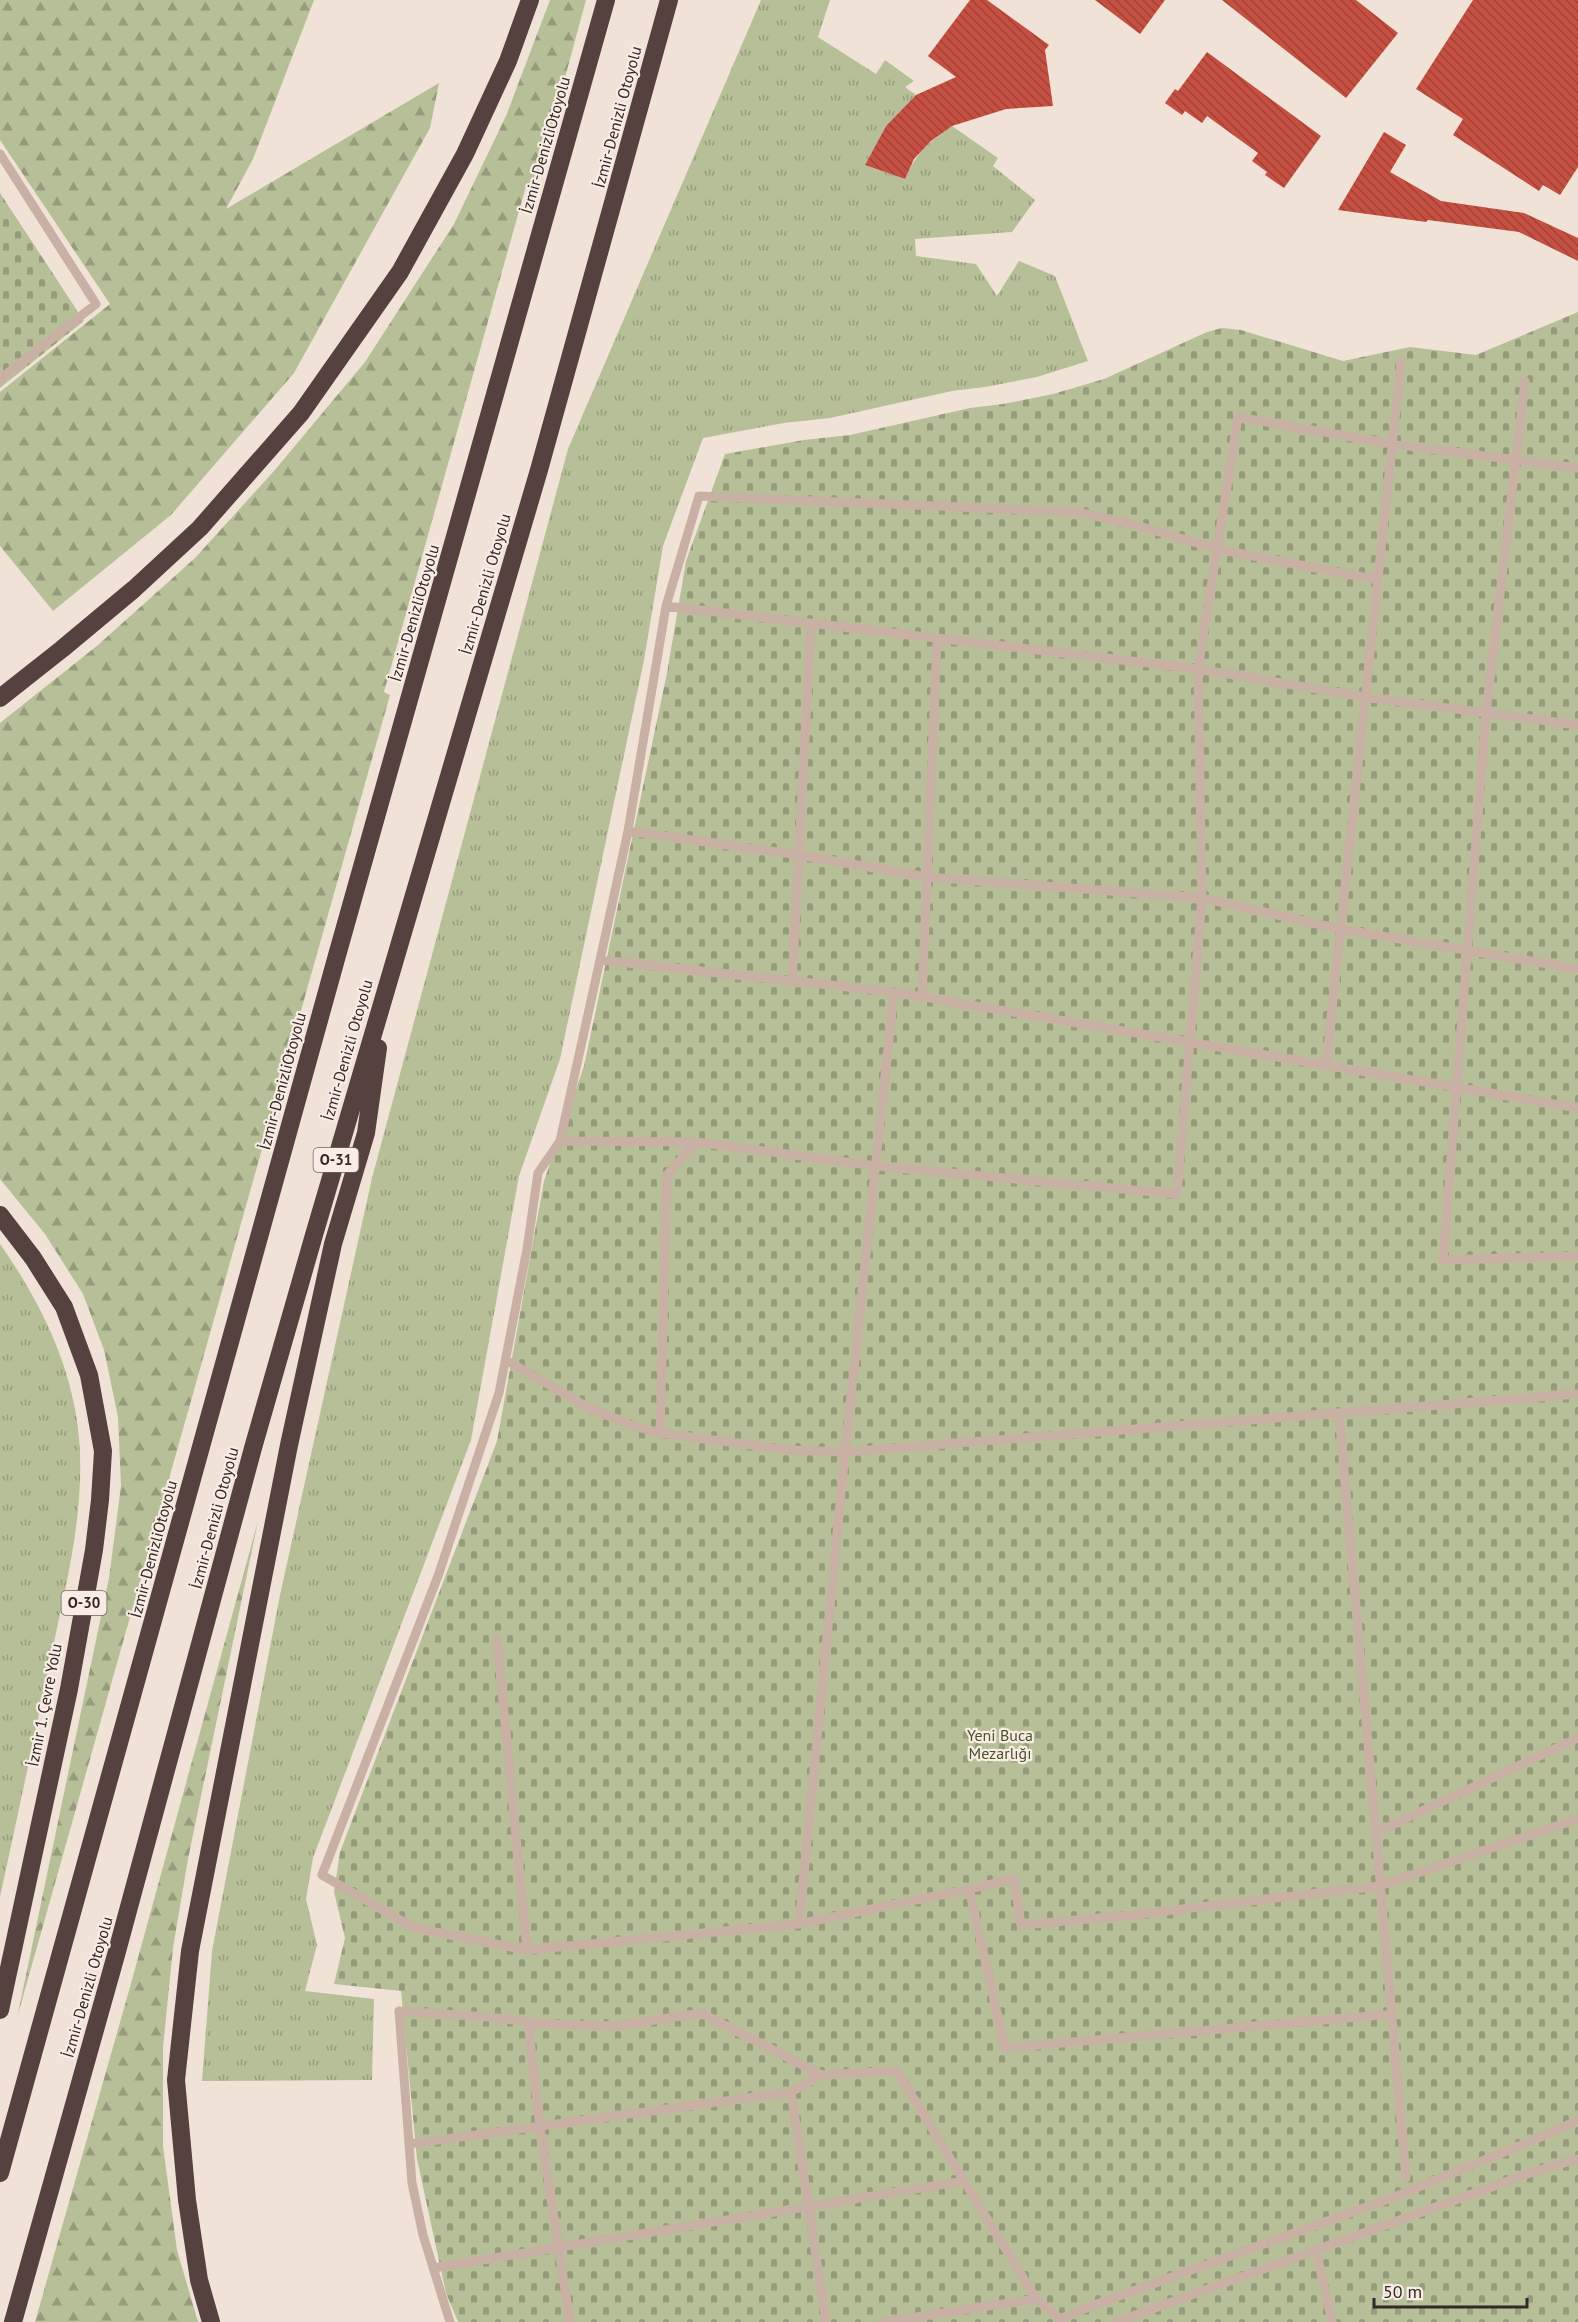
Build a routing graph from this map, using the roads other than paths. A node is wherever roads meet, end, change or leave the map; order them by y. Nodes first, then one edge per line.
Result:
1 (530, 0) edge
2 (606, 0) edge
3 (669, 0) edge
4 (0, 156) edge
5 (1401, 362) dead end
6 (0, 379) edge
7 (1525, 381) dead end
8 (1392, 444) junction
9 (1516, 460) junction
10 (1578, 468) edge
11 (1217, 549) junction
12 (1378, 580) junction
13 (666, 606) junction
14 (811, 624) junction
15 (937, 639) junction
16 (1198, 669) junction
17 (1365, 697) junction
18 (0, 698) edge
19 (1486, 713) junction
20 (1578, 725) edge
21 (628, 831) junction
22 (799, 855) junction
23 (927, 877) junction
24 (1202, 898) junction
25 (1340, 929) junction
26 (1467, 951) junction
27 (600, 960) junction
28 (1578, 969) edge
29 (388, 979) junction
30 (792, 982) junction
31 (894, 993) junction
32 (922, 997) junction
33 (1191, 1042) junction
34 (1326, 1065) junction
35 (1456, 1087) junction
36 (1578, 1108) edge
37 (560, 1141) junction
38 (696, 1142) junction
39 (876, 1166) junction
40 (0, 1215) edge
41 (1578, 1256) edge
42 (506, 1360) junction
43 (1578, 1394) edge
44 (1339, 1413) junction
45 (660, 1433) junction
46 (845, 1452) junction
47 (497, 1639) dead end
48 (1578, 1738) edge
49 (1578, 1819) edge
50 (1375, 1833) junction
51 (1379, 1886) junction
52 (969, 1890) junction
53 (799, 1924) junction
54 (527, 1950) junction
55 (0, 2010) edge
56 (1393, 2014) junction
57 (528, 2022) junction
58 (822, 2075) junction
59 (791, 2092) junction
60 (1578, 2120) edge
61 (540, 2127) junction
62 (409, 2144) junction
63 (1578, 2159) edge
64 (0, 2173) edge
65 (1406, 2178) dead end
66 (964, 2181) junction
67 (808, 2206) junction
68 (558, 2247) junction
69 (1316, 2250) junction
70 (433, 2268) junction
71 (1036, 2300) junction
72 (1061, 2321) edge
73 (13, 2322) edge
74 (211, 2322) edge
75 (450, 2322) edge
76 (570, 2322) edge
77 (826, 2322) edge
78 (883, 2322) edge
79 (1116, 2322) edge
80 (1332, 2322) edge

1 - 18 highway
2 - 64 highway, İzmir-DenizliOtoyolu
3 - 29 highway, İzmir-Denizli Otoyolu / O-31
4 - 6 lane
5 - 8 lane
7 - 9 lane
8 - 9 lane
8 - 11 lane
8 - 12 lane
9 - 10 lane
9 - 19 lane
11 - 12 lane
11 - 13 lane
11 - 16 lane
12 - 17 lane
13 - 14 lane
13 - 21 lane
14 - 15 lane
14 - 22 lane
15 - 16 lane
15 - 23 lane
16 - 17 lane
16 - 24 lane
17 - 19 lane
17 - 25 lane
19 - 20 lane
19 - 26 lane
21 - 22 lane
21 - 27 lane
22 - 23 lane
22 - 30 lane
23 - 24 lane
23 - 32 lane
24 - 25 lane
24 - 33 lane
25 - 26 lane
25 - 34 lane
26 - 28 lane
26 - 35 lane
27 - 30 lane
27 - 37 lane
29 - 73 highway, İzmir-Denizli Otoyolu / O-31
29 - 74 highway
30 - 31 lane
31 - 32 lane
31 - 39 lane
32 - 33 lane
33 - 34 lane
33 - 39 lane
34 - 35 lane
35 - 36 lane
35 - 41 lane
37 - 38 lane
37 - 42 lane
38 - 39 lane
38 - 45 lane
39 - 46 lane
40 - 55 highway, İzmir 1. Çevre Yolu / O-30
42 - 45 lane
42 - 54 lane
43 - 44 lane
44 - 46 lane
44 - 50 lane
45 - 46 lane
46 - 53 lane
47 - 54 lane
48 - 50 lane
49 - 51 lane
50 - 51 lane
51 - 52 lane
51 - 56 lane
52 - 53 lane
52 - 56 lane
53 - 54 lane
56 - 65 lane
57 - 58 lane
57 - 61 lane
57 - 62 lane
58 - 59 lane
58 - 66 lane
59 - 61 lane
59 - 67 lane
60 - 72 lane
61 - 62 lane
61 - 68 lane
62 - 70 lane
63 - 69 lane
66 - 67 lane
66 - 71 lane
67 - 68 lane
67 - 77 lane
68 - 70 lane
68 - 76 lane
69 - 79 lane
69 - 80 lane
70 - 75 lane
71 - 72 lane
71 - 78 lane

